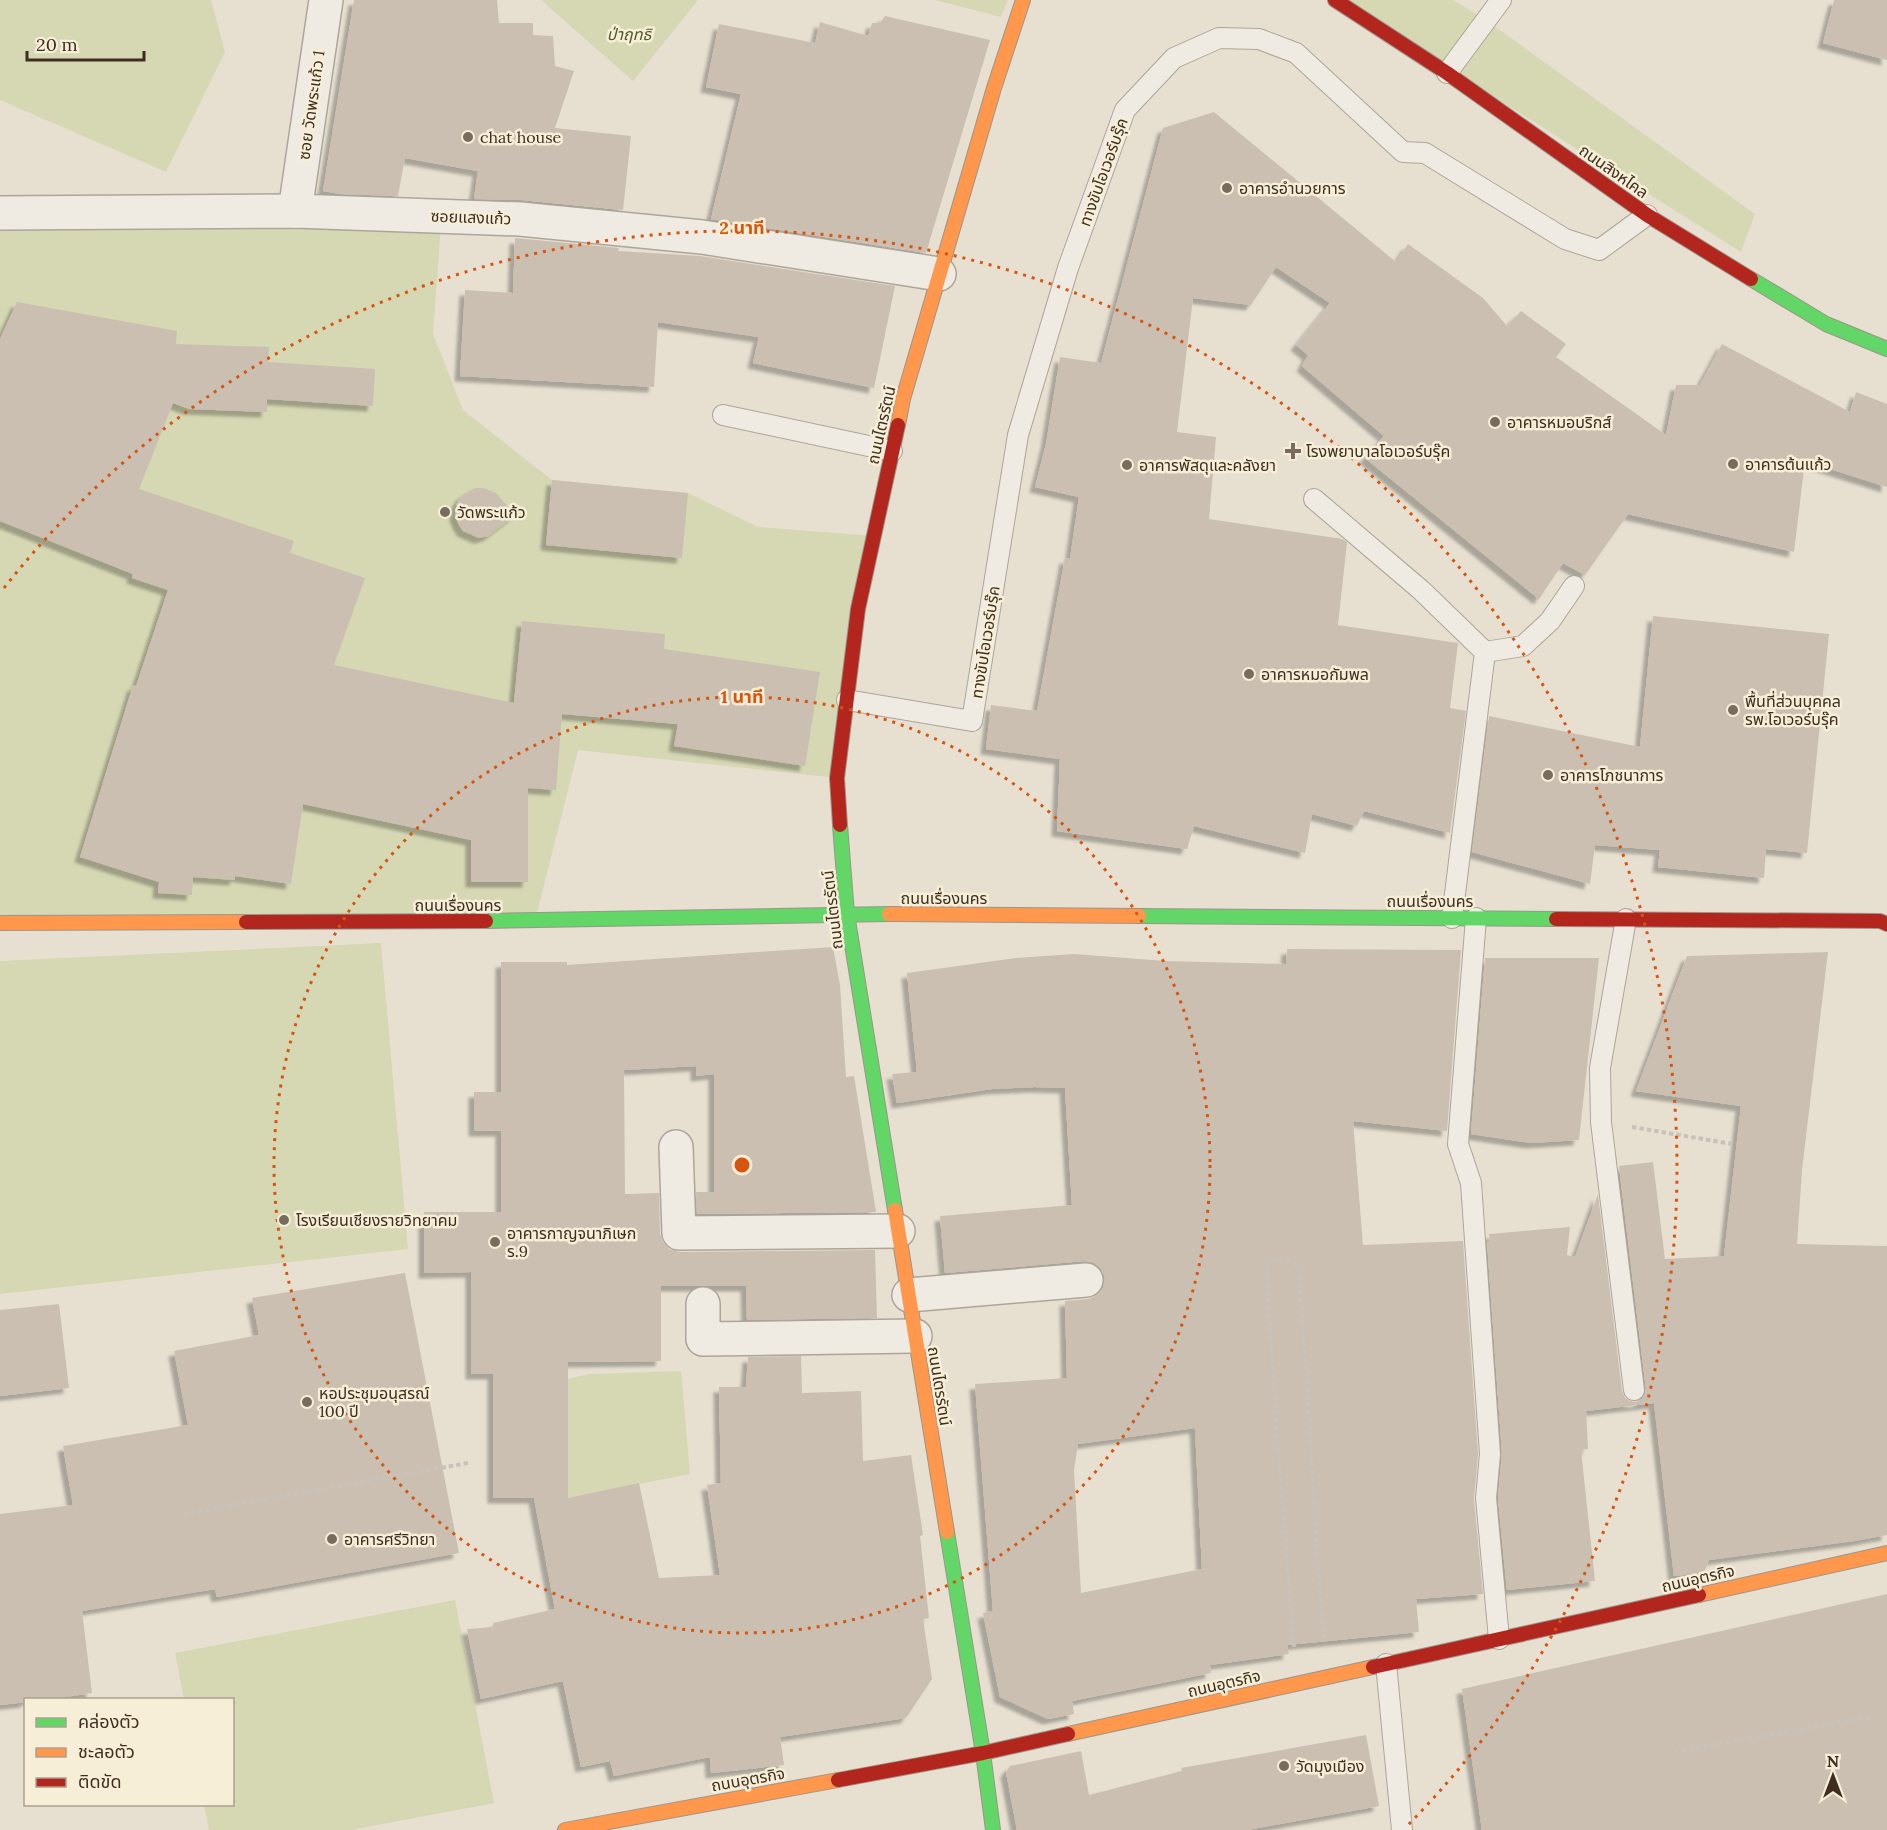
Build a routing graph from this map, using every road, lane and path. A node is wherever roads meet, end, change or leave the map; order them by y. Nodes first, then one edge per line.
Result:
1 (326, 0) edge
2 (1023, 0) edge
3 (1335, 0) edge
4 (1501, 0) edge
5 (1448, 73) junction
6 (295, 211) junction
7 (0, 213) edge
8 (1647, 215) junction
9 (939, 274) junction
10 (1887, 349) edge
11 (723, 415) dead end
12 (892, 451) junction
13 (1314, 499) dead end
14 (1574, 586) dead end
15 (1485, 652) junction
16 (847, 700) junction
17 (847, 914) junction
18 (1452, 918) junction
19 (1476, 918) junction
20 (1626, 919) junction
21 (0, 923) edge
22 (1887, 924) edge
23 (1601, 1122) junction
24 (1732, 1144) dead end
25 (676, 1147) dead end
26 (898, 1230) junction
27 (1086, 1280) dead end
28 (909, 1295) junction
29 (703, 1304) dead end
30 (915, 1335) junction
31 (1634, 1390) dead end
32 (468, 1463) dead end
33 (183, 1514) dead end
34 (1887, 1553) edge
35 (1499, 1639) junction
36 (1386, 1664) junction
37 (1326, 1677) junction
38 (1296, 1684) junction
39 (1871, 1717) dead end
40 (1674, 1752) dead end
41 (983, 1753) junction
42 (565, 1830) edge
43 (993, 1830) edge
44 (1402, 1830) edge

1 - 6 street, ซอย วัดพระแก้ว 1
2 - 9 street, ถนนไตรรัตน์
3 - 5 street, ถนนสิงหไคล
4 - 5 lane
5 - 8 street, ถนนสิงหไคล
6 - 7 street, ซอยแสงแก้ว
6 - 9 street, ซอยแสงแก้ว
8 - 10 street, ถนนสิงหไคล
8 - 16 lane, ทางขับโอเวอร์บรุ๊ค
9 - 12 street, ถนนไตรรัตน์
11 - 12 lane
12 - 16 street, ถนนไตรรัตน์
13 - 15 lane
14 - 15 lane
15 - 18 lane
16 - 17 street, ถนนไตรรัตน์
17 - 18 street, ถนนเรื่องนคร
17 - 21 street, ถนนเรื่องนคร
17 - 26 street, ถนนไตรรัตน์
18 - 19 street, ถนนเรื่องนคร
19 - 20 street, ถนนเรื่องนคร
19 - 35 lane
20 - 22 street, ถนนเรื่องนคร
20 - 23 lane
23 - 24 path
23 - 31 lane
25 - 26 street
26 - 28 street, ถนนไตรรัตน์
27 - 28 street
28 - 30 street, ถนนไตรรัตน์
29 - 30 street
30 - 41 street, ถนนไตรรัตน์
32 - 33 path
34 - 35 street, ถนนอุตรกิจ
35 - 36 street, ถนนอุตรกิจ
36 - 37 street, ถนนอุตรกิจ
36 - 44 lane
37 - 38 street, ถนนอุตรกิจ
37 - 38 path
38 - 41 street, ถนนอุตรกิจ
39 - 40 path
41 - 42 street, ถนนอุตรกิจ
41 - 43 street, ถนนไตรรัตน์

